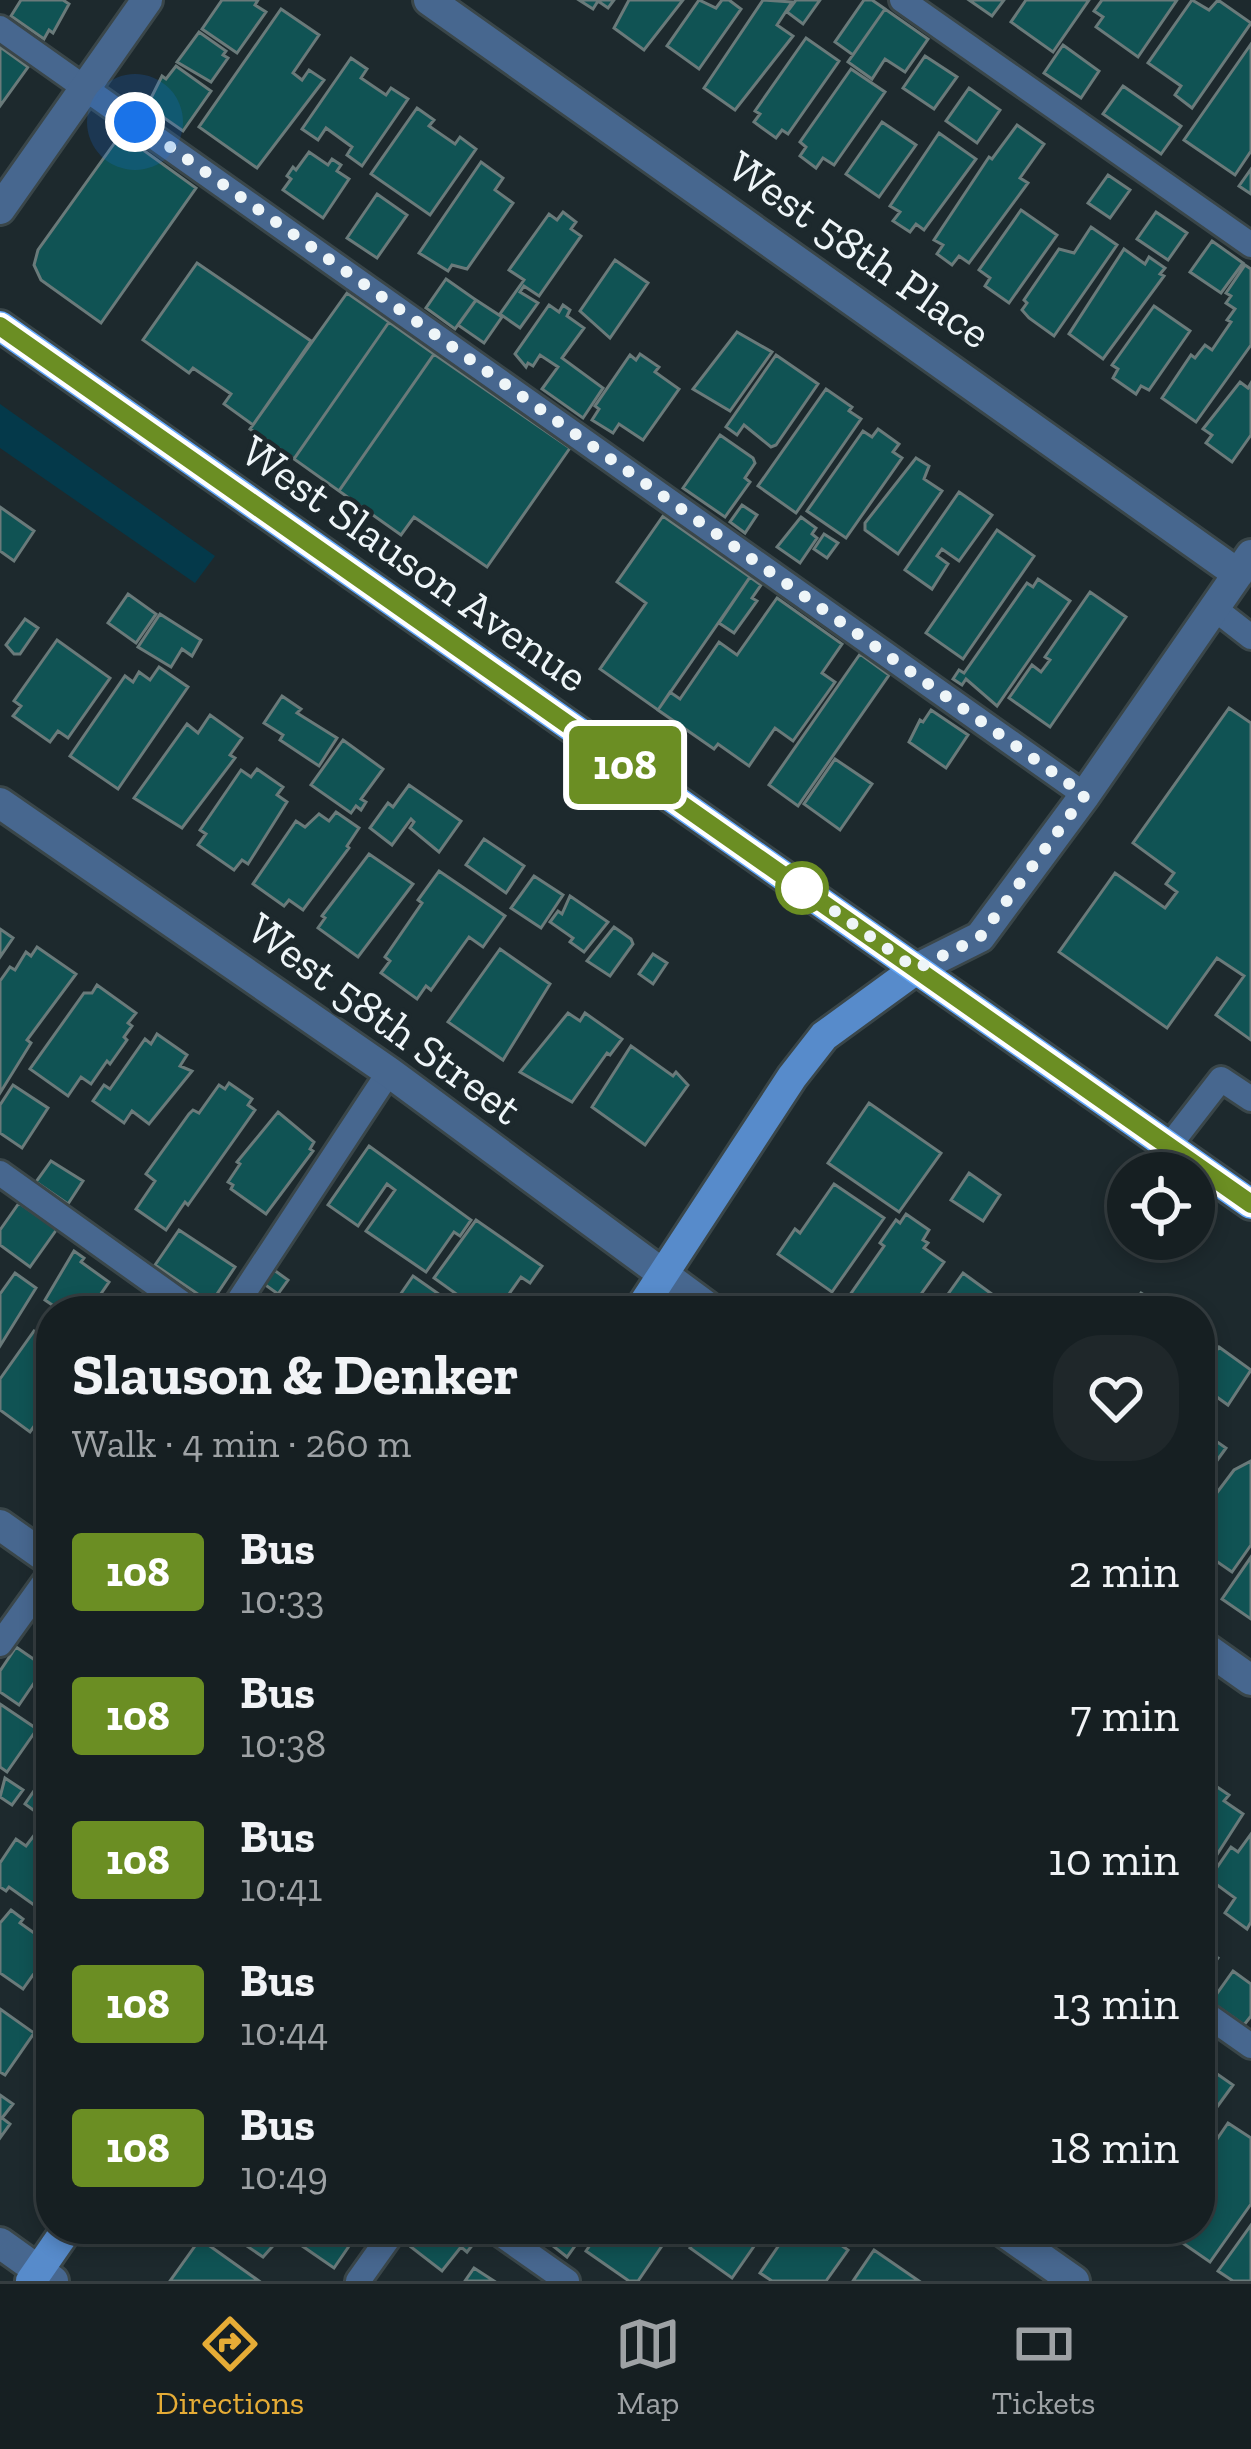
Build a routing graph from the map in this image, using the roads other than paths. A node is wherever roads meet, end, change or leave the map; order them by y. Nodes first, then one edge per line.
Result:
1 (147, 0) edge
2 (429, 0) edge
3 (902, 0) edge
4 (0, 28) edge
5 (85, 87) junction
6 (0, 209) edge
7 (1251, 245) edge
8 (0, 326) edge
9 (1244, 565) edge
10 (1215, 609) junction
11 (1251, 637) edge
12 (1085, 795) junction
13 (0, 803) edge
14 (916, 969) junction
15 (389, 1072) junction
16 (1251, 1099) edge
17 (1169, 1146) junction
18 (0, 1173) edge
19 (1251, 1204) edge
20 (665, 1274) junction
21 (172, 1296) edge
22 (242, 1296) edge
23 (650, 1296) edge
24 (694, 1296) edge
25 (0, 1525) edge
26 (36, 1550) edge
27 (36, 1594) edge
28 (0, 1644) edge
29 (1215, 1655) edge
30 (1251, 1680) edge
31 (1215, 2021) edge
32 (1251, 2046) edge
33 (0, 2243) edge
34 (59, 2244) edge
35 (384, 2244) edge
36 (514, 2244) edge
37 (1021, 2244) edge
38 (40, 2278) edge
39 (358, 2281) edge
40 (567, 2281) edge
41 (1074, 2281) edge

1 - 5 street
2 - 9 street, West 58th Place
3 - 7 lane
4 - 5 lane
5 - 6 street
5 - 12 lane
8 - 14 main road, West Slauson Avenue
9 - 10 street
10 - 11 lane
10 - 12 street
12 - 14 street
13 - 15 street, West 58th Street
14 - 17 main road, West Slauson Avenue
14 - 20 street
15 - 20 street, West 58th Street
15 - 22 lane
16 - 17 lane
17 - 19 main road, West Slauson Avenue
18 - 21 lane
20 - 23 street
20 - 24 street, West 58th Street
25 - 26 street
27 - 28 lane
29 - 30 street
31 - 32 lane
33 - 38 street
34 - 38 street
35 - 39 lane
36 - 40 lane
37 - 41 street

